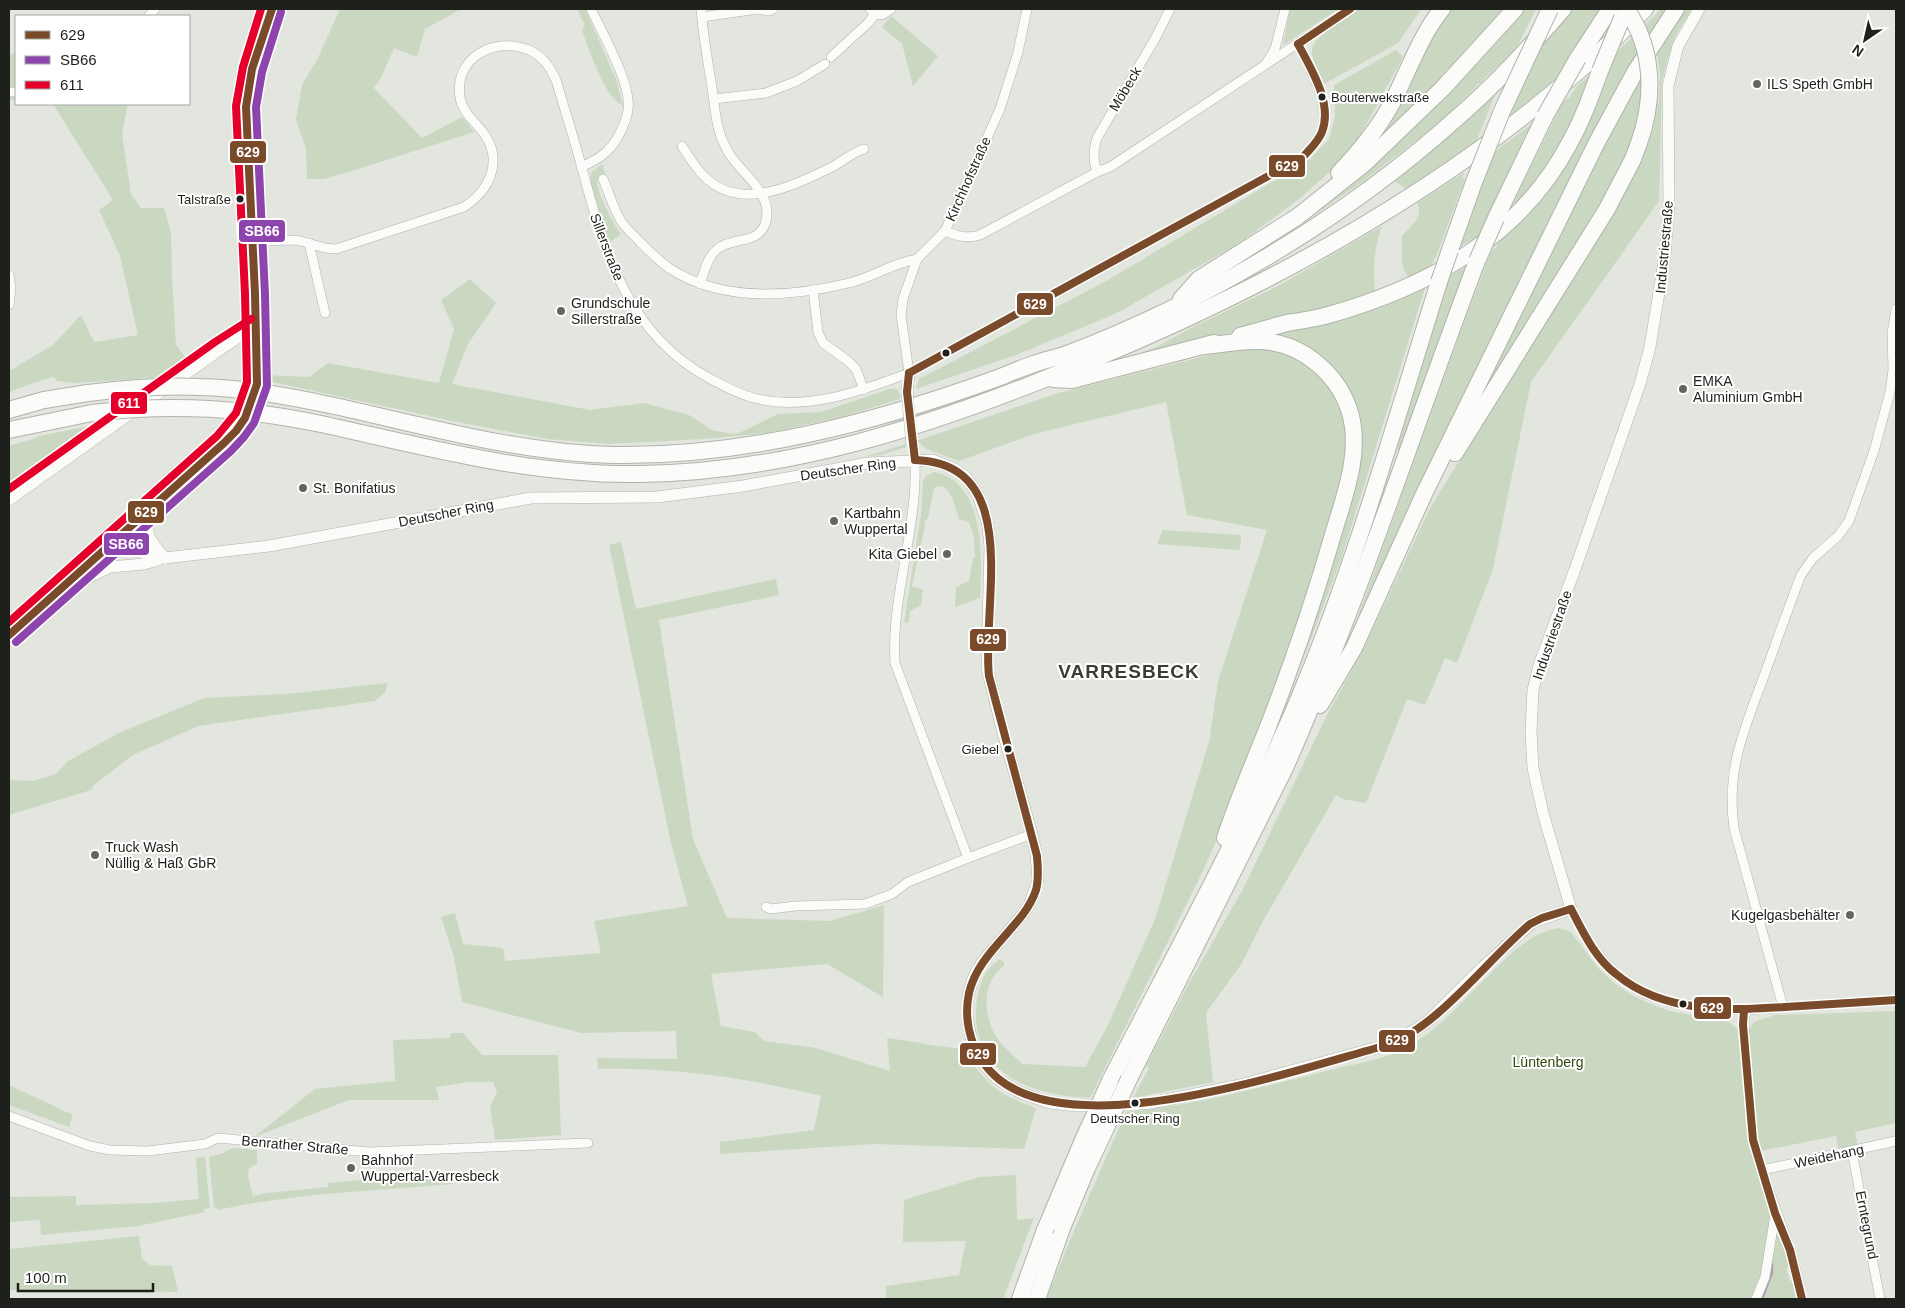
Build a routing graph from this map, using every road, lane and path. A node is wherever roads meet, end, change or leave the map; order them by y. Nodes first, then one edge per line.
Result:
1 (272, 9) edge
2 (591, 9) edge
3 (773, 9) edge
4 (891, 9) edge
5 (1027, 9) edge
6 (1170, 9) edge
7 (1285, 9) edge
8 (1442, 9) edge
9 (1515, 9) edge
10 (1550, 9) edge
11 (1563, 9) edge
12 (1645, 9) edge
13 (1676, 9) edge
14 (1699, 9) edge
15 (1345, 10) edge
16 (872, 11) edge
17 (1621, 11) edge
18 (701, 13) edge
19 (1298, 44) junction
20 (1265, 65) junction
21 (714, 99) junction
22 (682, 146) dead end
23 (864, 150) dead end
24 (581, 167) junction
25 (1096, 172) junction
26 (603, 179) dead end
27 (760, 194) junction
28 (1284, 224) junction
29 (945, 231) junction
30 (252, 241) junction
31 (309, 243) junction
32 (917, 259) junction
33 (9, 275) edge
34 (700, 284) junction
35 (813, 290) junction
36 (1176, 305) junction
37 (9, 306) edge
38 (1896, 309) edge
39 (325, 313) dead end
40 (256, 328) junction
41 (1204, 346) junction
42 (909, 373) junction
43 (1048, 378) junction
44 (864, 390) junction
45 (9, 410) edge
46 (13, 430) edge
47 (914, 460) junction
48 (9, 501) edge
49 (152, 506) junction
50 (118, 536) junction
51 (165, 558) junction
52 (1394, 562) junction
53 (67, 583) junction
54 (9, 635) edge
55 (1301, 733) junction
56 (1032, 834) junction
57 (968, 858) junction
58 (1208, 890) junction
59 (766, 907) dead end
60 (1571, 909) junction
61 (1896, 1000) edge
62 (1783, 1007) junction
63 (1744, 1010) junction
64 (1745, 1044) tunnel mouth
65 (9, 1116) edge
66 (1753, 1140) tunnel mouth
67 (1896, 1141) edge
68 (588, 1143) dead end
69 (1852, 1151) junction
70 (1762, 1170) junction
71 (1776, 1212) junction
72 (1020, 1299) edge
73 (1036, 1299) edge
74 (1756, 1299) edge
75 (1802, 1299) edge
76 (1880, 1299) edge

1 - 30 main road
2 - 24 street
3 - 18 street
4 - 16 street
5 - 29 street, Kirchhofstraße
6 - 25 street, Möbeck
7 - 20 street
8 - 28 highway
9 - 28 highway
10 - 58 highway, bridge
11 - 36 highway
12 - 43 highway
13 - 52 highway
14 - 60 street, Industriestraße
15 - 19 street
16 - 21 street
17 - 41 highway, bridge
17 - 52 highway, bridge
17 - 55 highway, bridge
18 - 21 street
19 - 20 street
19 - 42 street, Sillerstraße
20 - 25 street
21 - 27 street
22 - 27 street
23 - 27 street
24 - 31 street, Sillerstraße
24 - 44 street, Sillerstraße
25 - 29 street
26 - 34 street
27 - 34 street
28 - 36 highway
29 - 32 street, Kirchhofstraße
30 - 31 street, Sillerstraße
30 - 40 main road
31 - 39 street
32 - 35 street
32 - 42 street, Kirchhofstraße
33 - 37 street
34 - 35 street
35 - 44 street
36 - 45 highway, bridge
38 - 62 street
40 - 48 street
40 - 49 main road
41 - 43 highway
41 - 58 highway
42 - 44 street, Sillerstraße
42 - 47 street, Kirchhofstraße, bridge
43 - 46 highway, bridge
47 - 51 street, Deutscher Ring
47 - 56 street, Deutscher Ring
47 - 57 street
49 - 50 main road
49 - 51 street
50 - 51 street, Deutscher Ring
50 - 53 main road
51 - 53 street
52 - 55 highway
53 - 54 main road
55 - 73 highway, bridge
56 - 57 street
56 - 60 street, Deutscher Ring
57 - 59 street
58 - 72 highway, bridge
60 - 63 street, Industriestraße
61 - 62 street, Industriestraße
62 - 63 street, Industriestraße
63 - 64 street
65 - 68 street, Benrather Straße
66 - 70 street
67 - 69 street, Weidehang
69 - 70 street, Weidehang
69 - 76 street, Erntegrund
70 - 71 street
71 - 74 street
71 - 75 street

